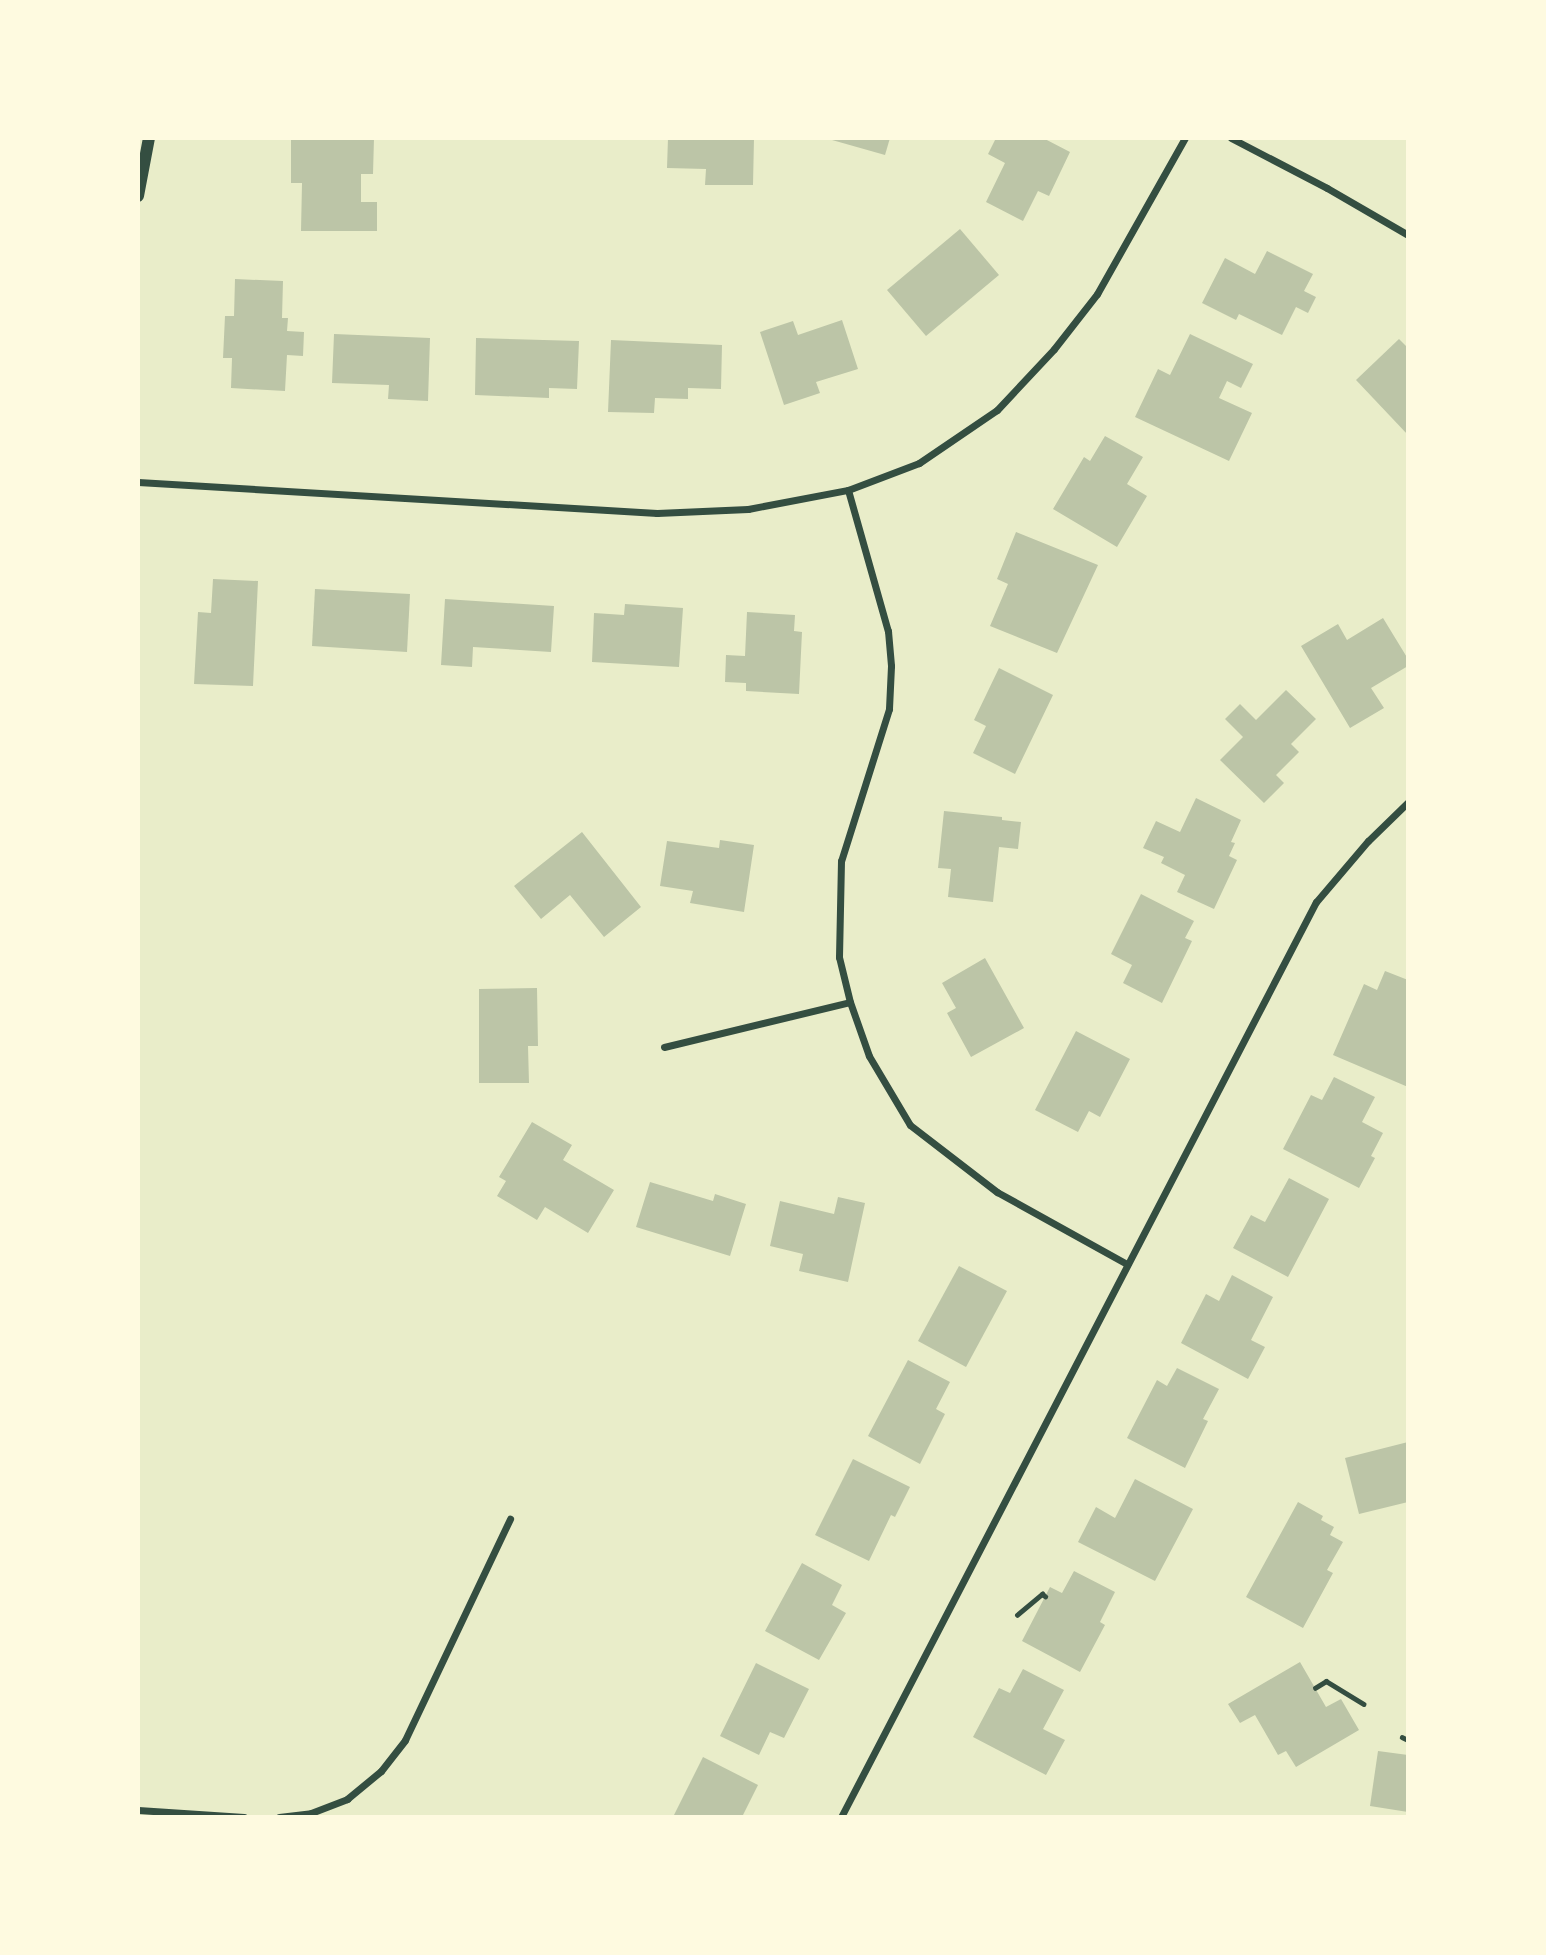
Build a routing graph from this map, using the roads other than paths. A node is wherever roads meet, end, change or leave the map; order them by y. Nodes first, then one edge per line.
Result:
1 (149, 138) edge
2 (1185, 138) edge
3 (1231, 138) edge
4 (138, 197) edge
5 (1408, 235) edge
6 (138, 482) edge
7 (848, 490) junction
8 (1408, 802) edge
9 (850, 1002) junction
10 (664, 1047) dead end
11 (1127, 1264) junction
12 (510, 1519) dead end
13 (138, 1810) edge
14 (244, 1817) edge
15 (279, 1817) edge
16 (841, 1817) edge

1 - 4 street
2 - 7 street
3 - 5 street
6 - 7 street
7 - 9 street
8 - 11 street
9 - 10 street
9 - 11 street
11 - 16 street
12 - 15 street
13 - 14 street

